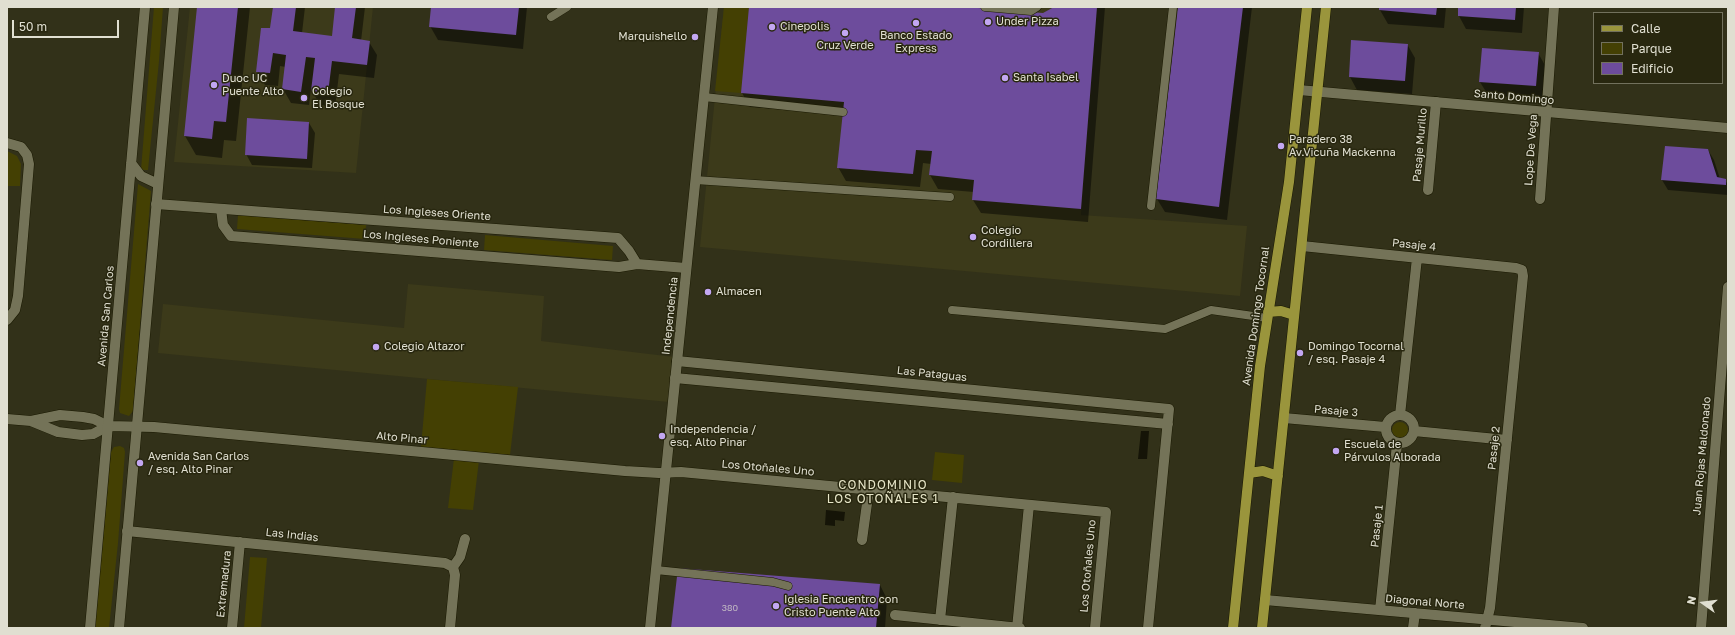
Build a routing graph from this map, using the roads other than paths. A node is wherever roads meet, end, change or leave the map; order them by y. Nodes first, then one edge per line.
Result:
1 (145, 7) edge
2 (174, 7) edge
3 (567, 7) edge
4 (713, 7) edge
5 (985, 7) edge
6 (1037, 7) edge
7 (1173, 7) edge
8 (1307, 7) edge
9 (1326, 7) edge
10 (1554, 7) edge
11 (550, 17) dead end
12 (1299, 90) junction
13 (1318, 92) junction
14 (704, 97) junction
15 (1436, 102) junction
16 (843, 112) dead end
17 (1546, 112) junction
18 (1728, 128) edge
19 (7, 143) edge
20 (132, 163) junction
21 (695, 180) junction
22 (158, 184) junction
23 (1428, 190) dead end
24 (950, 197) dead end
25 (1540, 199) dead end
26 (156, 204) junction
27 (1151, 206) dead end
28 (222, 209) junction
29 (1302, 246) junction
30 (1417, 258) junction
31 (637, 264) junction
32 (686, 268) junction
33 (1522, 270) joint
34 (1728, 287) edge
35 (952, 310) dead end
36 (1267, 315) junction
37 (1294, 316) junction
38 (8, 319) edge
39 (1726, 340) edge
40 (677, 361) junction
41 (675, 378) junction
42 (1400, 415) junction
43 (1284, 418) junction
44 (7, 419) edge
45 (31, 421) junction
46 (1168, 424) junction
47 (137, 425) junction
48 (108, 426) junction
49 (1385, 427) junction
50 (1414, 431) junction
51 (1507, 440) junction
52 (1397, 444) junction
53 (666, 473) junction
54 (1249, 473) junction
55 (1278, 476) junction
56 (868, 489) junction
57 (953, 497) junction
58 (1029, 505) junction
59 (127, 531) junction
60 (465, 539) dead end
61 (862, 540) dead end
62 (240, 542) junction
63 (453, 567) junction
64 (656, 570) junction
65 (788, 586) dead end
66 (1265, 600) junction
67 (1380, 610) junction
68 (1415, 613) junction
69 (895, 615) dead end
70 (940, 620) junction
71 (1486, 624) edge
72 (90, 628) edge
73 (119, 628) edge
74 (232, 628) edge
75 (450, 628) edge
76 (650, 628) edge
77 (1017, 628) edge
78 (1020, 628) edge
79 (1095, 628) edge
80 (1148, 628) edge
81 (1233, 628) edge
82 (1262, 628) edge
83 (1414, 628) edge
84 (1582, 628) edge
85 (1701, 628) edge

1 - 20 street, Avenida San Carlos
2 - 22 street
3 - 11 lane
4 - 14 street, Independencia
5 - 6 lane
7 - 27 lane
8 - 12 main road, Avenida Domingo Tocornal
9 - 13 main road
10 - 17 street, Lope De Vega
12 - 13 street, Santo Domingo
12 - 36 main road, Avenida Domingo Tocornal
13 - 15 street, Santo Domingo
13 - 29 main road
14 - 16 lane
14 - 21 street, Independencia
15 - 17 street, Santo Domingo
15 - 23 street, Pasaje Murillo
17 - 18 street, Santo Domingo
17 - 25 street, Lope De Vega
19 - 38 street
20 - 22 street
20 - 48 street, Avenida San Carlos
21 - 24 lane
21 - 32 street, Independencia
22 - 26 street
26 - 28 street, Los Ingleses Oriente
26 - 47 street
28 - 31 street, Los Ingleses Oriente
28 - 31 street, Los Ingleses Poniente
29 - 30 street, Pasaje 4
29 - 37 main road
30 - 33 street, Pasaje 4
30 - 42 street
31 - 32 street
32 - 40 street, Independencia
33 - 51 street, Pasaje 2
34 - 39 street, Juan Rojas Maldonado
35 - 36 lane
36 - 37 main road
36 - 54 main road, Avenida Domingo Tocornal
37 - 43 main road
39 - 85 street, Juan Rojas Maldonado
40 - 41 street, Independencia
40 - 46 street, Las Pataguas
41 - 46 street
41 - 53 street, Independencia
42 - 49 street
42 - 50 street
43 - 49 street, Pasaje 3
43 - 55 main road
44 - 45 street
45 - 48 street
45 - 48 street
46 - 80 street, Las Pataguas
47 - 48 street, Alto Pinar
47 - 53 street, Alto Pinar
47 - 59 street
48 - 72 street, Avenida San Carlos
49 - 52 street
50 - 51 street
50 - 52 street
51 - 71 street, Pasaje 2
52 - 67 street, Pasaje 1
53 - 56 street, Los Otoñales Uno
53 - 64 street, Independencia
54 - 55 main road
54 - 81 main road, Avenida Domingo Tocornal
55 - 66 main road
56 - 57 street, Los Otoñales Uno
56 - 61 street
57 - 58 street, Los Otoñales Uno
57 - 70 street
58 - 77 street
58 - 79 street, Los Otoñales Uno
59 - 62 street, Las Indias
59 - 73 street
60 - 63 street
62 - 63 street, Las Indias
62 - 74 street, Extremadura
63 - 75 street
64 - 65 lane
64 - 76 street, Independencia
66 - 67 street, Diagonal Norte
66 - 82 main road
67 - 68 street, Diagonal Norte
68 - 71 street, Diagonal Norte
68 - 83 street
69 - 70 street
70 - 77 street
71 - 84 street, Diagonal Norte
77 - 78 street

